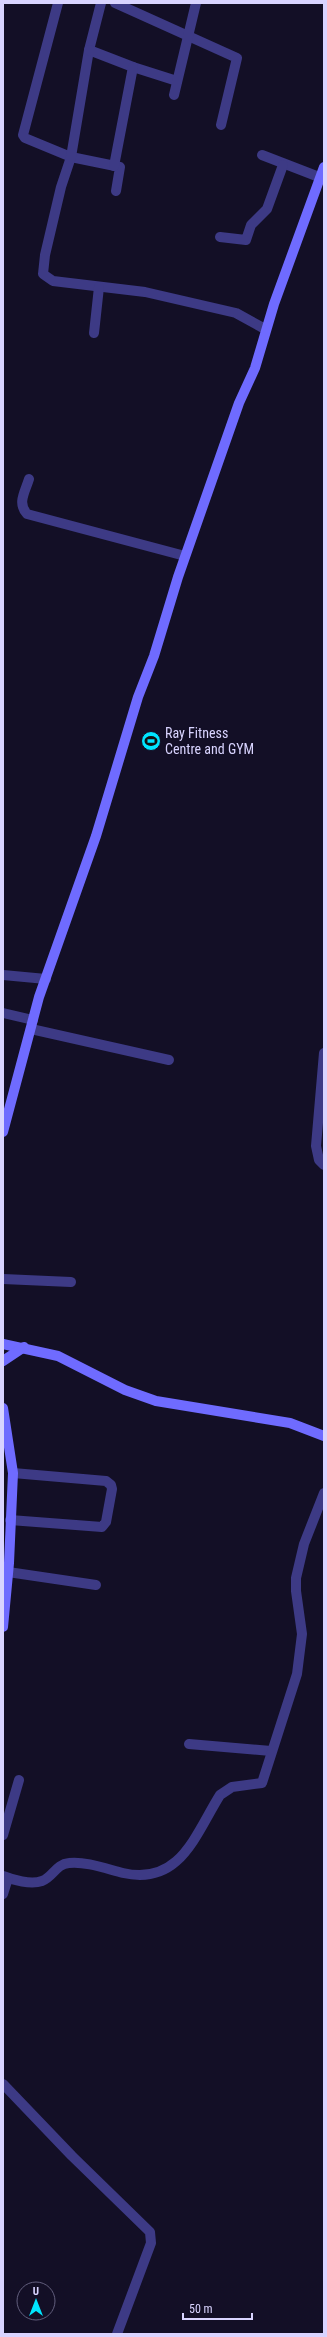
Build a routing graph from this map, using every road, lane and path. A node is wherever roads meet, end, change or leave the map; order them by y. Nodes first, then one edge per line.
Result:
1 (58, 3) edge
2 (101, 3) edge
3 (115, 3) edge
4 (196, 3) edge
5 (188, 37) junction
6 (89, 50) junction
7 (133, 67) junction
8 (177, 80) junction
9 (174, 96) dead end
10 (221, 125) dead end
11 (262, 155) dead end
12 (71, 157) junction
13 (283, 165) junction
14 (114, 166) junction
15 (324, 167) edge
16 (320, 177) junction
17 (116, 191) dead end
18 (220, 237) dead end
19 (99, 287) junction
20 (265, 328) junction
21 (94, 333) dead end
22 (29, 479) dead end
23 (185, 556) junction
24 (3, 975) edge
25 (46, 979) junction
26 (3, 1013) edge
27 (32, 1025) junction
28 (324, 1053) edge
29 (169, 1060) dead end
30 (3, 1132) edge
31 (324, 1166) edge
32 (3, 1279) edge
33 (71, 1282) dead end
34 (3, 1344) edge
35 (24, 1347) junction
36 (3, 1361) edge
37 (3, 1408) edge
38 (324, 1436) edge
39 (12, 1473) junction
40 (324, 1492) edge
41 (10, 1520) junction
42 (8, 1572) junction
43 (96, 1585) dead end
44 (3, 1627) edge
45 (189, 1744) dead end
46 (271, 1751) junction
47 (19, 1780) dead end
48 (6, 1816) edge
49 (3, 1835) edge
50 (5, 1877) edge
51 (3, 1894) edge
52 (3, 2084) edge
53 (117, 2334) edge

1 - 12 street
2 - 6 street
3 - 5 street
4 - 5 street
5 - 8 street
5 - 10 street
6 - 7 street
6 - 12 street
7 - 8 street
7 - 14 street
8 - 9 street
11 - 13 street
12 - 14 street
12 - 19 street
13 - 16 street
13 - 18 street
14 - 17 street
15 - 16 street
16 - 20 street
19 - 20 street
19 - 21 street
20 - 23 street
22 - 23 street
23 - 25 street
24 - 25 street
25 - 27 street
26 - 27 street
27 - 29 street
27 - 30 street
28 - 31 street
32 - 33 street
34 - 35 street
35 - 36 street
35 - 38 street
37 - 39 street
39 - 41 street
39 - 41 street
40 - 46 street
41 - 42 street
42 - 43 street
42 - 44 street
45 - 46 street
46 - 50 street
47 - 48 street
48 - 49 street
50 - 51 street
52 - 53 street

